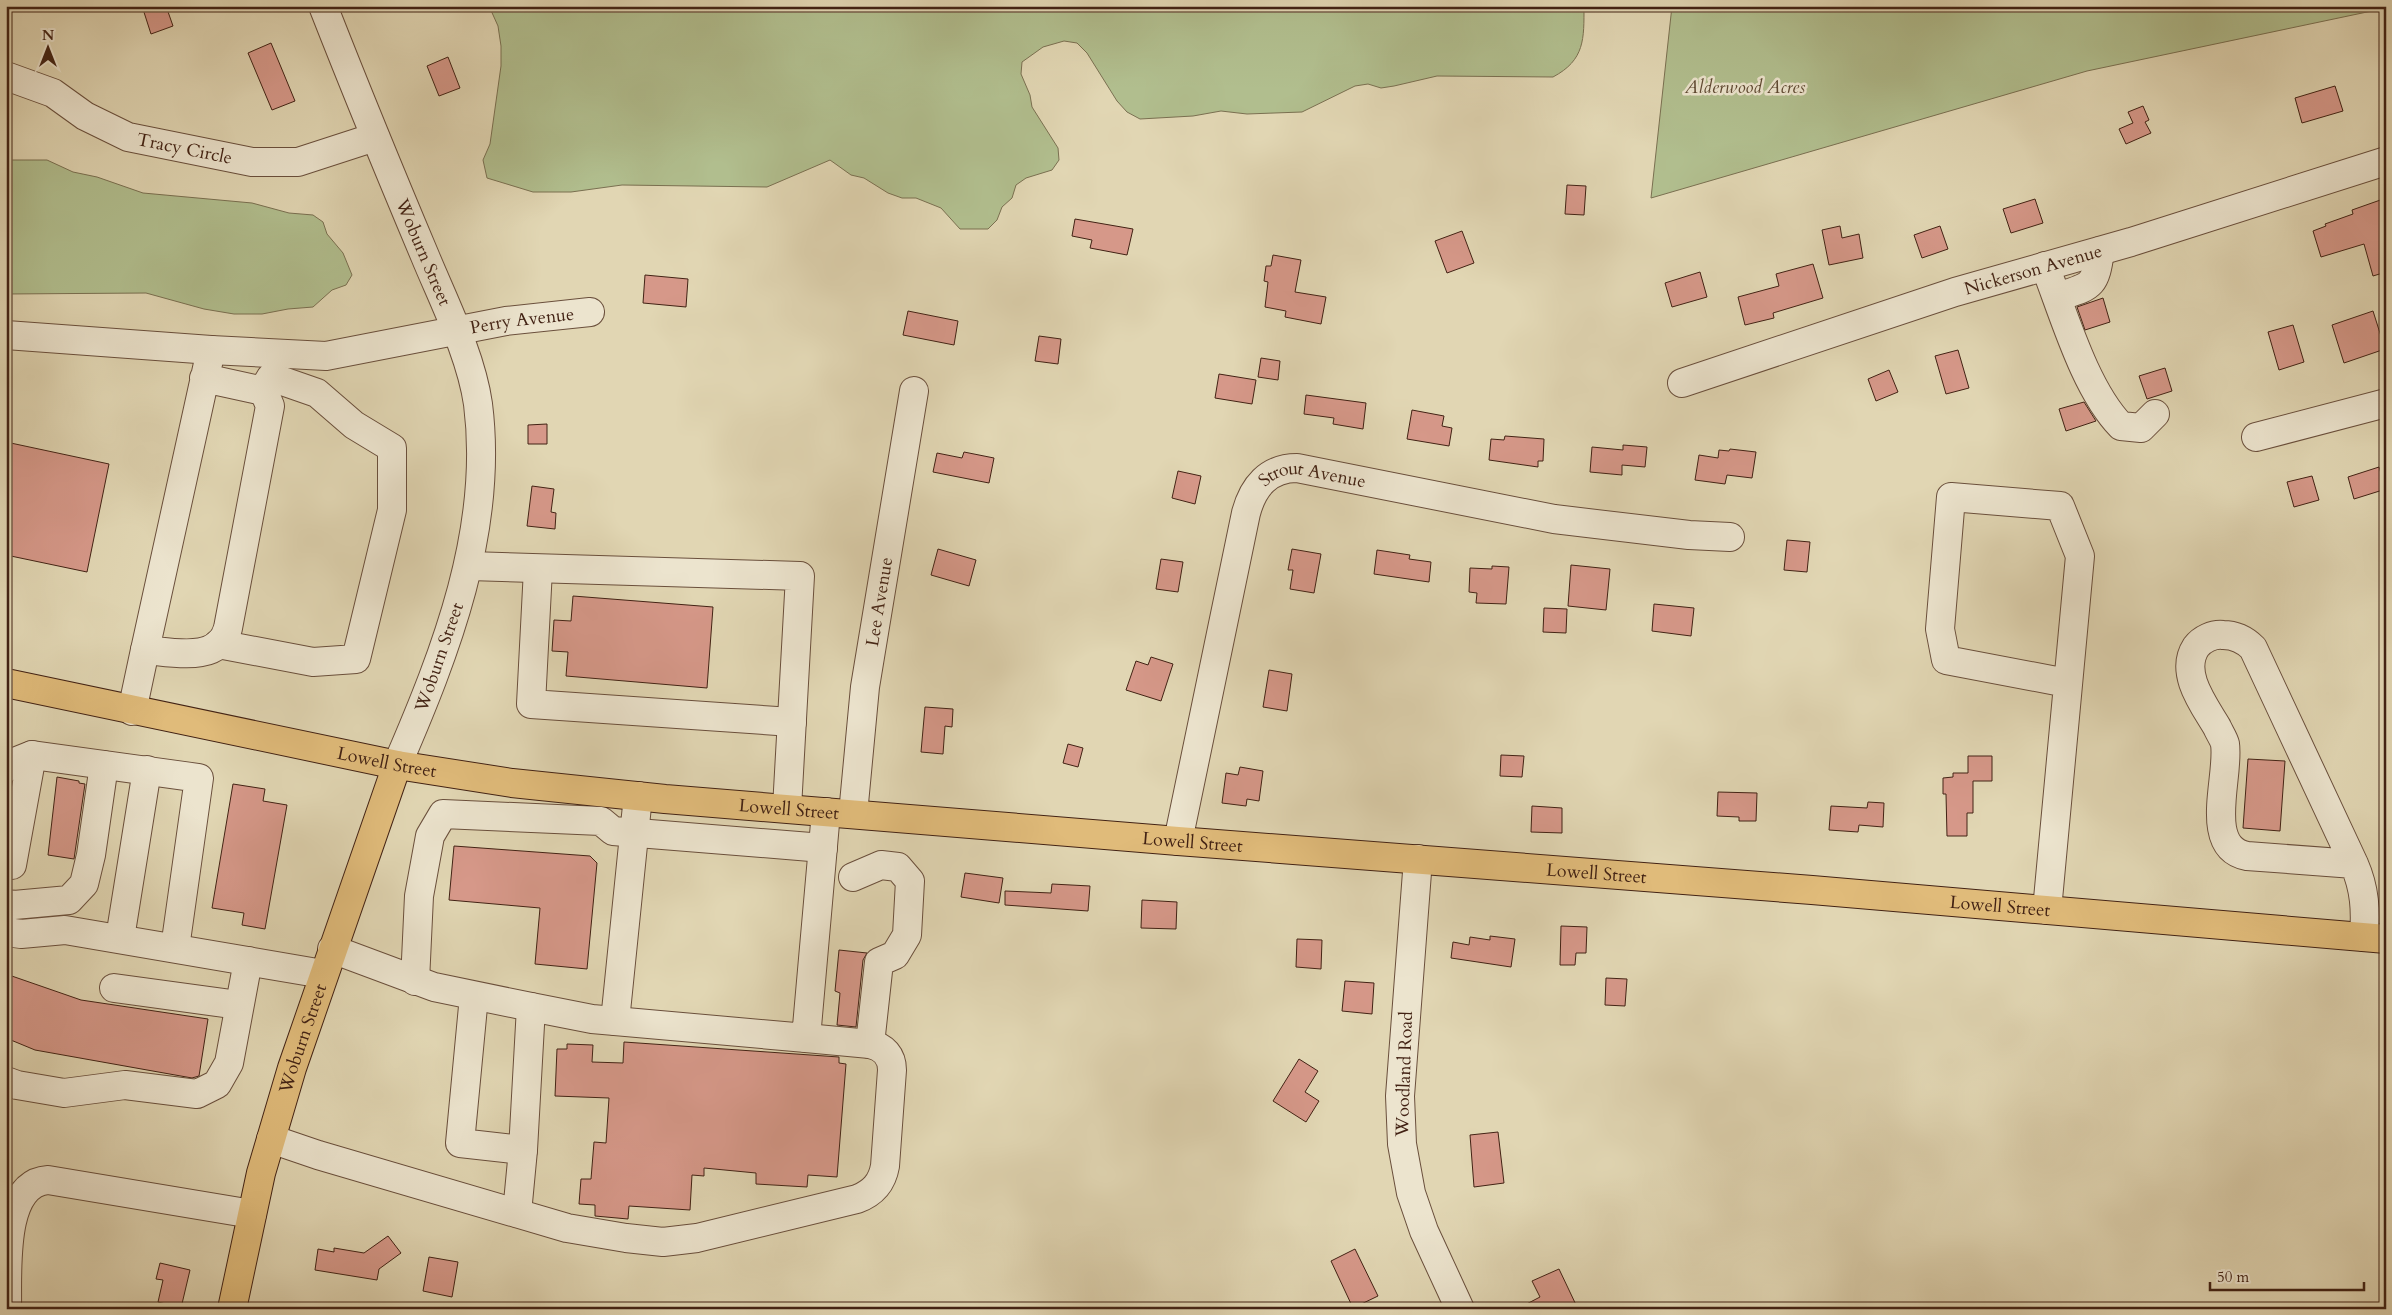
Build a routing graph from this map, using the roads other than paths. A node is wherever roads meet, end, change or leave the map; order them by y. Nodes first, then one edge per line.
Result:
1 (323, 6) edge
2 (6, 76) edge
3 (375, 136) junction
4 (2386, 161) edge
5 (2100, 251) junction
6 (2045, 266) junction
7 (2057, 297) junction
8 (590, 312) dead end
9 (456, 332) junction
10 (6, 335) edge
11 (210, 350) junction
12 (204, 378) junction
13 (1682, 382) dead end
14 (914, 391) dead end
15 (262, 392) junction
16 (2386, 403) edge
17 (2155, 414) dead end
18 (2256, 437) dead end
19 (1730, 537) dead end
20 (468, 566) junction
21 (538, 569) junction
22 (218, 644) junction
23 (145, 650) junction
24 (6, 683) edge
25 (2067, 683) junction
26 (132, 711) junction
27 (792, 722) junction
28 (32, 755) junction
29 (104, 765) junction
30 (398, 765) junction
31 (6, 768) edge
32 (146, 770) junction
33 (601, 792) junction
34 (638, 796) junction
35 (787, 808) junction
36 (826, 812) junction
37 (852, 814) junction
38 (601, 821) junction
39 (634, 831) junction
40 (1178, 841) junction
41 (823, 848) junction
42 (1418, 859) junction
43 (2354, 864) junction
44 (12, 865) dead end
45 (853, 877) dead end
46 (6, 904) edge
47 (2047, 910) junction
48 (6, 932) edge
49 (120, 938) junction
50 (2375, 938) edge
51 (175, 948) junction
52 (332, 949) junction
53 (248, 961) junction
54 (323, 974) junction
55 (415, 980) junction
56 (114, 988) dead end
57 (474, 996) junction
58 (240, 1005) junction
59 (530, 1008) junction
60 (615, 1021) junction
61 (806, 1038) junction
62 (870, 1044) junction
63 (6, 1081) edge
64 (272, 1139) junction
65 (523, 1150) junction
66 (517, 1213) junction
67 (252, 1214) junction
68 (8, 1236) edge
69 (7, 1309) edge
70 (232, 1309) edge
71 (1460, 1309) edge

1 - 3 street, Woburn Street
2 - 3 street, Tracy Circle
3 - 9 street, Woburn Street
4 - 5 street, Nickerson Avenue
5 - 6 street, Nickerson Avenue
5 - 7 street
6 - 7 street
6 - 13 street, Nickerson Avenue
7 - 17 street
8 - 9 street, Perry Avenue
9 - 11 street, Perry Avenue
9 - 20 street, Woburn Street
10 - 11 street, Perry Avenue
11 - 12 street
12 - 15 street
12 - 23 street
14 - 37 street, Lee Avenue
15 - 22 street
15 - 22 street
16 - 18 street
19 - 40 street, Strout Avenue
20 - 21 street
20 - 30 street, Woburn Street
21 - 27 street
21 - 27 street
22 - 23 street
23 - 26 street
24 - 26 main road, Lowell Street
25 - 25 street
25 - 47 street
26 - 30 main road, Lowell Street
27 - 35 street
28 - 29 street
28 - 31 street
28 - 44 street
29 - 32 street
29 - 46 street
30 - 33 main road, Lowell Street
30 - 52 main road, Woburn Street
32 - 49 street
32 - 51 street
33 - 34 main road, Lowell Street
33 - 38 street
34 - 35 main road, Lowell Street
34 - 39 street
35 - 36 main road, Lowell Street
36 - 37 main road, Lowell Street
36 - 41 street
37 - 40 main road, Lowell Street
38 - 39 street
38 - 55 street
39 - 41 street
39 - 60 street
40 - 42 main road, Lowell Street
41 - 61 street
42 - 47 main road, Lowell Street
42 - 71 street, Woodland Road
43 - 43 street
43 - 50 street
45 - 62 street
47 - 50 main road, Lowell Street
48 - 49 street
49 - 51 street
51 - 53 street
52 - 54 main road, Woburn Street
52 - 55 street
53 - 54 street
53 - 58 street
54 - 64 main road, Woburn Street
55 - 57 street
56 - 58 street
57 - 59 street
57 - 65 street
58 - 63 street
59 - 60 street
59 - 65 street
60 - 61 street
61 - 62 street
62 - 66 street
64 - 66 street
64 - 67 main road, Woburn Street
65 - 66 street
67 - 68 street
67 - 70 main road, Woburn Street
68 - 69 street

